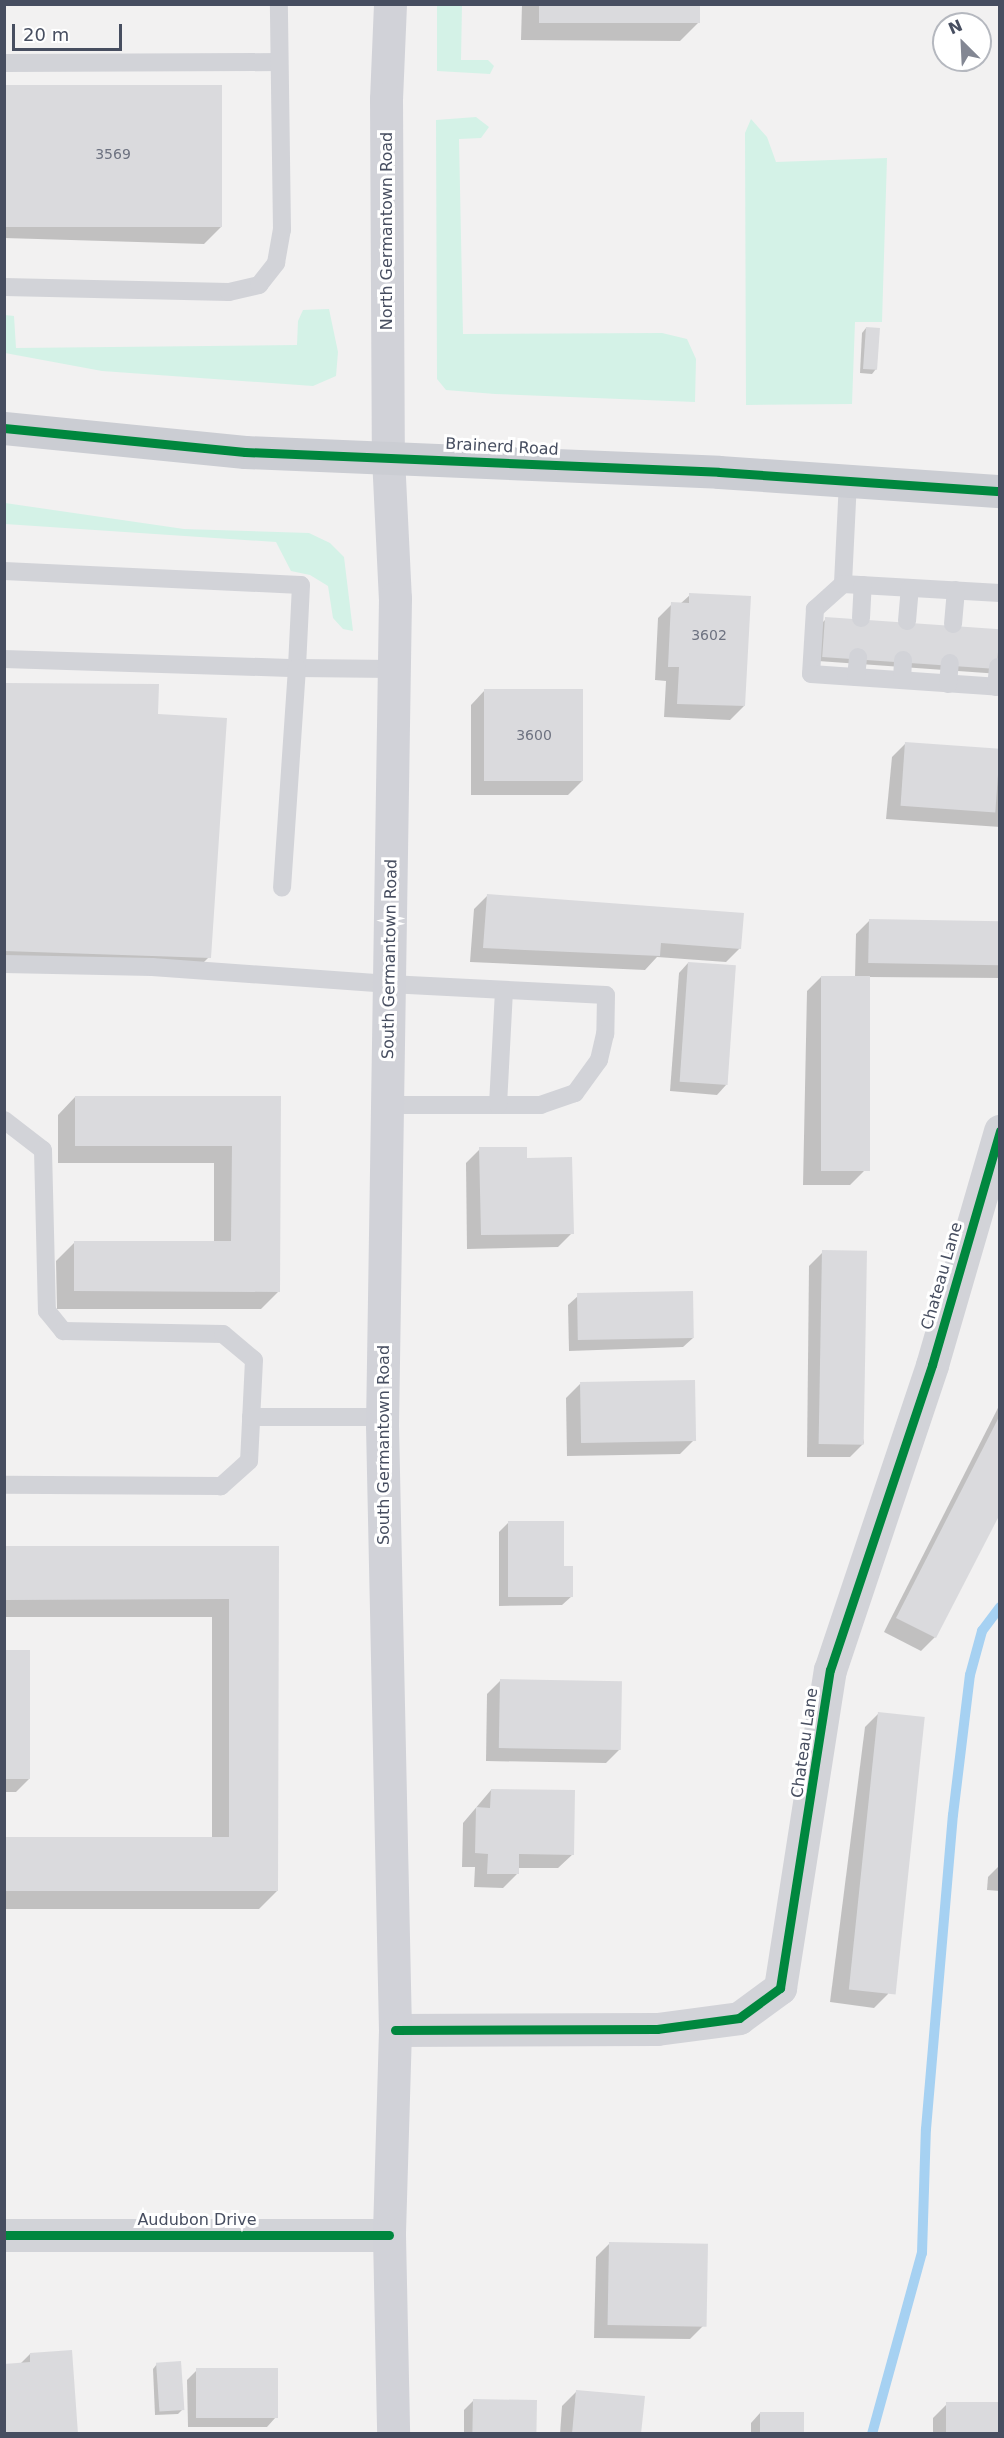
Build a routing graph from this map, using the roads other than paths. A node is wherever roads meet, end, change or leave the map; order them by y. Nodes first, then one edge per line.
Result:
1 (279, 4) edge
2 (390, 4) edge
3 (279, 62) junction
4 (4, 63) edge
5 (4, 287) edge
6 (4, 428) edge
7 (388, 457) junction
8 (848, 481) junction
9 (999, 491) edge
10 (4, 571) edge
11 (843, 584) junction
12 (863, 585) junction
13 (910, 588) junction
14 (956, 590) junction
15 (999, 593) edge
16 (861, 618) dead end
17 (907, 621) dead end
18 (953, 624) dead end
19 (858, 657) dead end
20 (4, 659) edge
21 (903, 660) dead end
22 (950, 663) dead end
23 (998, 667) edge
24 (297, 668) junction
25 (394, 669) junction
26 (856, 677) junction
27 (902, 680) junction
28 (948, 684) junction
29 (998, 687) edge
30 (282, 886) dead end
31 (4, 964) edge
32 (389, 984) junction
33 (504, 991) junction
34 (388, 1105) junction
35 (498, 1105) junction
36 (4, 1120) edge
37 (999, 1131) edge
38 (251, 1417) junction
39 (382, 1418) junction
40 (4, 1485) edge
41 (395, 2030) junction
42 (4, 2235) edge
43 (389, 2235) junction
44 (393, 2433) edge

1 - 3 lane
2 - 7 main road, North Germantown Road
3 - 4 lane
3 - 5 lane
6 - 7 main road, Brainerd Road
7 - 8 main road, Brainerd Road
7 - 25 main road, South Germantown Road
8 - 9 main road, Brainerd Road
8 - 11 lane
10 - 24 lane
11 - 12 lane
11 - 26 lane
12 - 13 lane
12 - 16 lane
13 - 14 lane
13 - 17 lane
14 - 15 lane
14 - 18 lane
19 - 26 lane
20 - 24 lane
21 - 27 lane
22 - 28 lane
23 - 29 lane
24 - 25 lane
24 - 30 lane
25 - 32 main road, South Germantown Road
26 - 27 lane
27 - 28 lane
28 - 29 lane
31 - 32 lane
32 - 33 lane
32 - 34 main road, South Germantown Road
33 - 35 lane
33 - 35 lane
34 - 35 lane
34 - 39 main road, South Germantown Road
36 - 38 lane
37 - 41 street, Chateau Lane
38 - 39 lane
38 - 40 lane
39 - 41 main road, South Germantown Road
41 - 43 main road, South Germantown Road
42 - 43 street, Audubon Drive
43 - 44 main road, South Germantown Road

